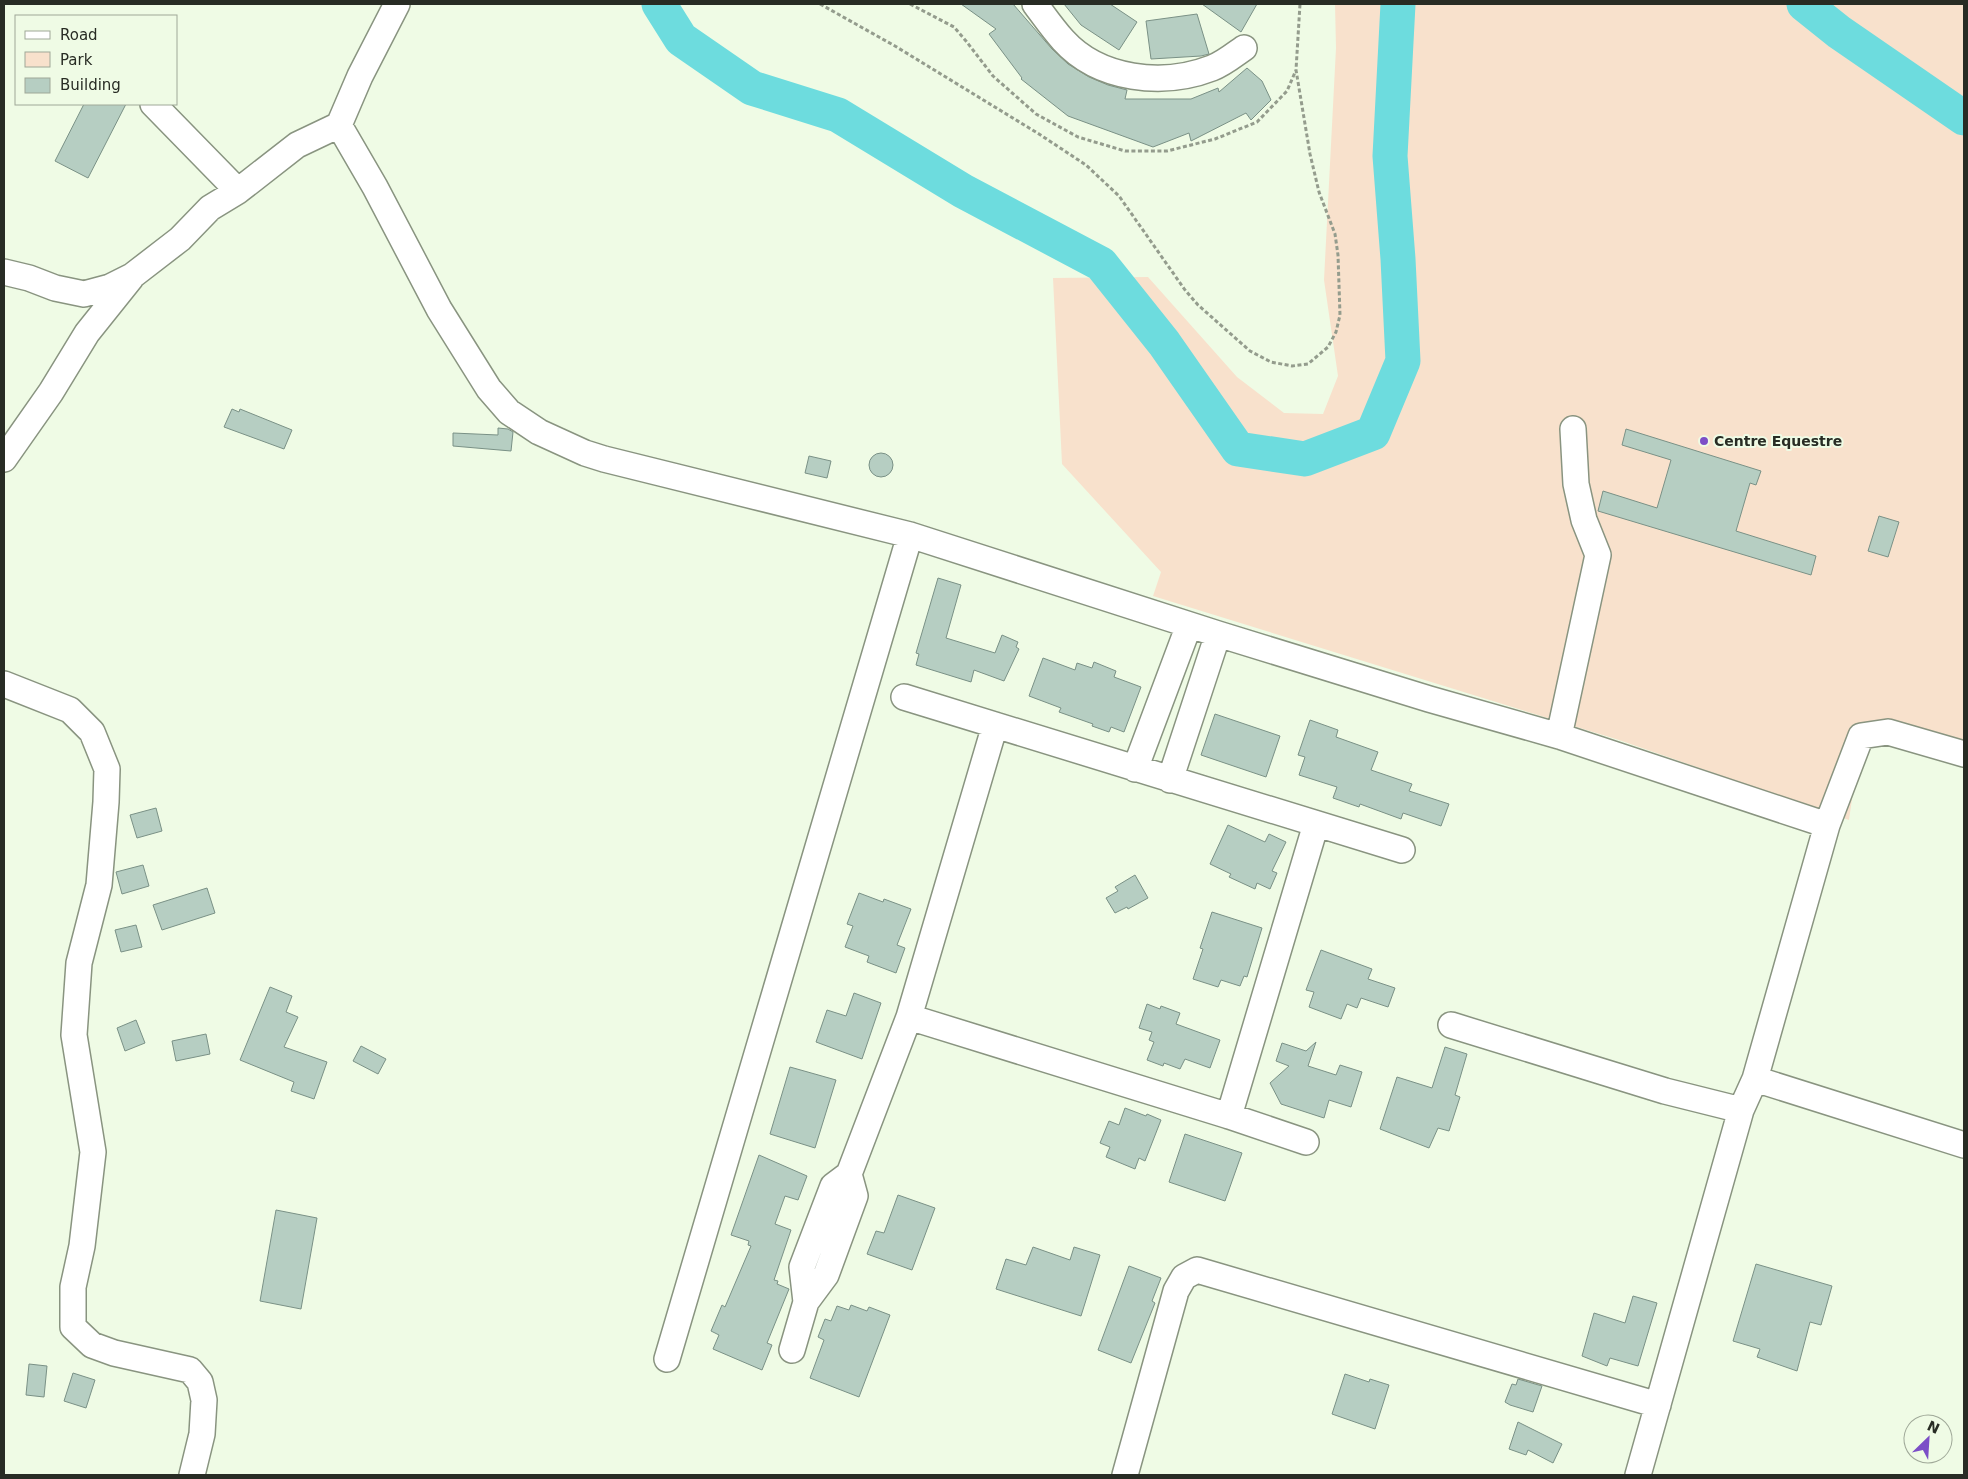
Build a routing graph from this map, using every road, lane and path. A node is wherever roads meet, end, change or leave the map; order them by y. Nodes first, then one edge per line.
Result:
1 (397, 4) edge
2 (820, 4) edge
3 (910, 4) edge
4 (1035, 4) edge
5 (1300, 4) edge
6 (1244, 48) dead end
7 (1296, 70) junction
8 (154, 105) edge
9 (339, 125) junction
10 (238, 191) junction
11 (4, 272) edge
12 (132, 276) junction
13 (1572, 429) dead end
14 (4, 459) edge
15 (910, 535) junction
16 (1189, 625) junction
17 (1218, 634) junction
18 (4, 684) edge
19 (904, 697) dead end
20 (995, 726) junction
21 (1559, 736) junction
22 (1964, 754) edge
23 (1135, 769) junction
24 (1170, 780) junction
25 (1316, 824) junction
26 (1827, 825) junction
27 (1402, 850) dead end
28 (909, 1017) junction
29 (1451, 1025) dead end
30 (1755, 1079) junction
31 (1742, 1110) junction
32 (1229, 1116) junction
33 (1306, 1142) dead end
34 (1964, 1145) edge
35 (792, 1350) dead end
36 (667, 1359) dead end
37 (1658, 1405) junction
38 (192, 1475) edge
39 (1125, 1475) edge
40 (1638, 1475) edge

1 - 9 street
2 - 7 path
3 - 7 path
4 - 6 street
5 - 7 path
8 - 10 street
9 - 10 street
9 - 15 street
10 - 12 street
11 - 12 street
12 - 14 street
13 - 21 street
15 - 16 street
15 - 36 street
16 - 17 street
16 - 23 street
17 - 21 street
17 - 24 street
18 - 38 street
19 - 20 street
20 - 23 street
20 - 28 street
21 - 26 street
22 - 26 street
23 - 24 street
24 - 25 street
25 - 27 street
25 - 32 street
26 - 30 street
28 - 32 street
28 - 35 street
29 - 31 street
30 - 31 street
30 - 34 street
31 - 37 street
32 - 33 street
37 - 39 street
37 - 40 street

